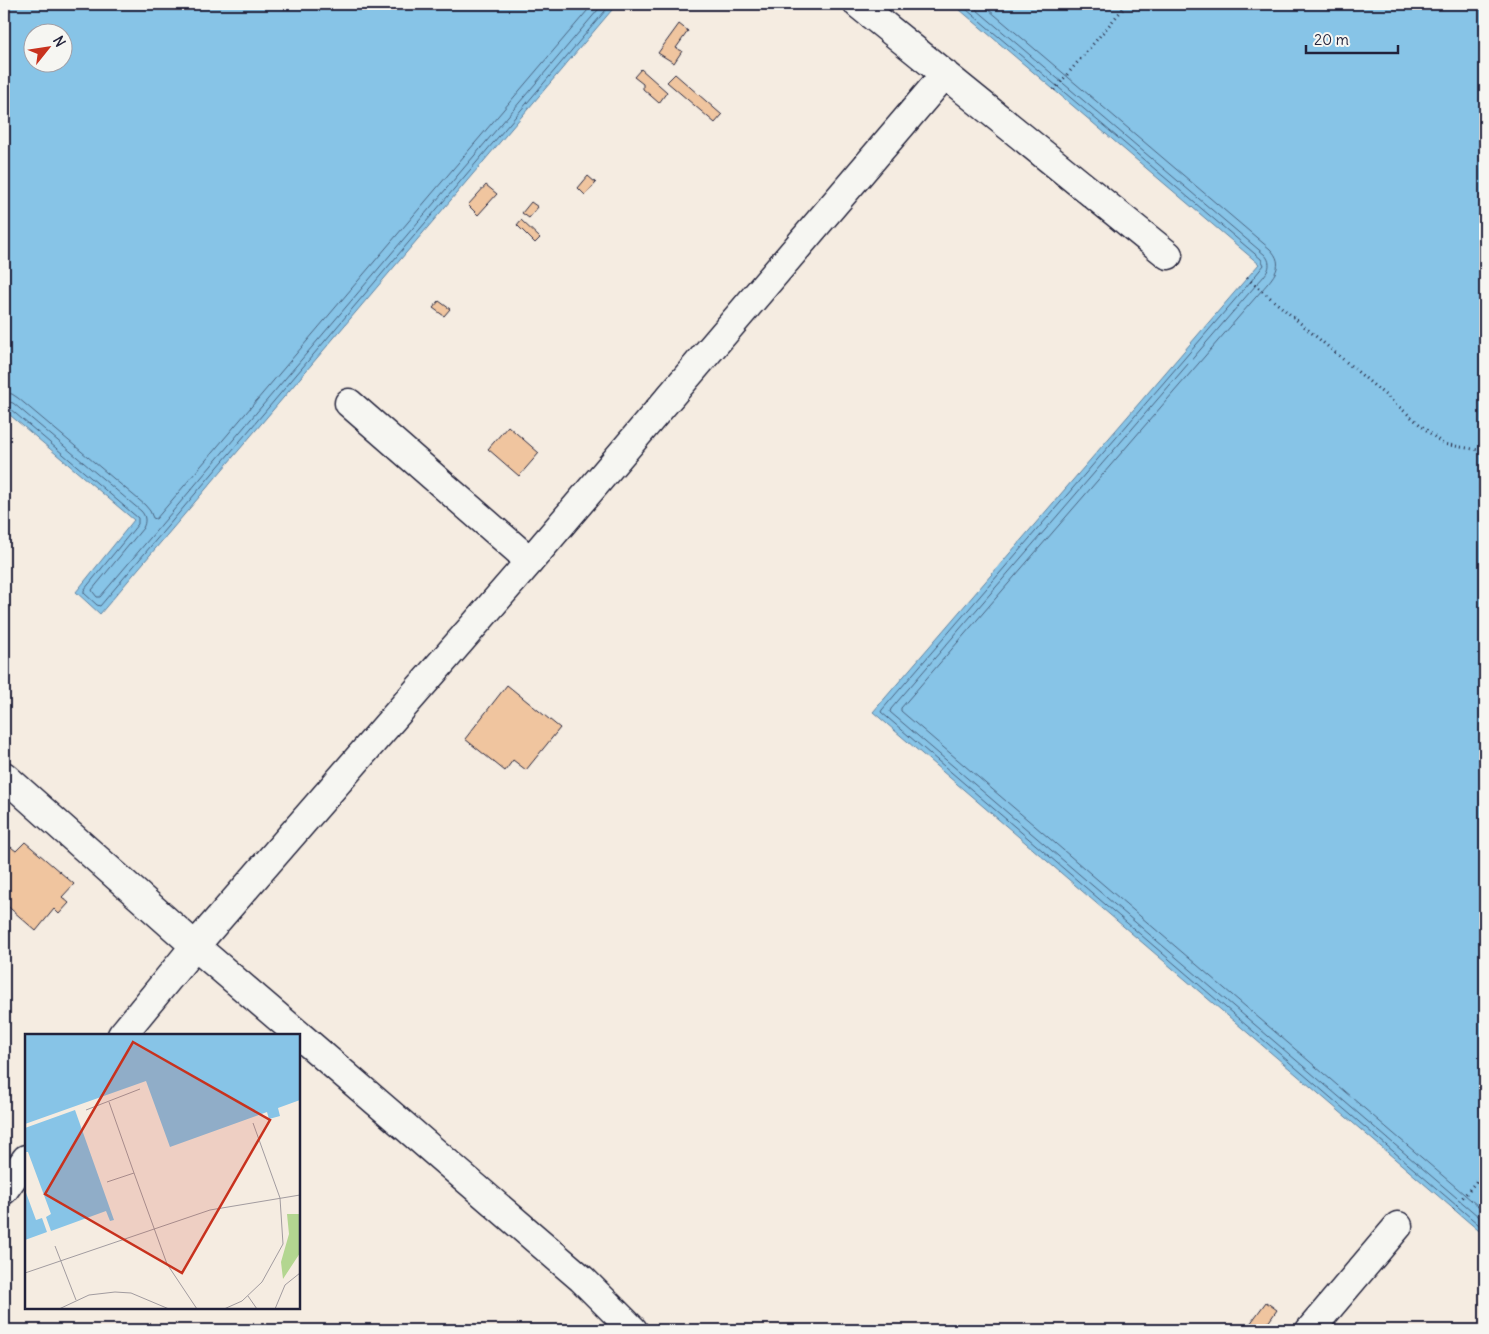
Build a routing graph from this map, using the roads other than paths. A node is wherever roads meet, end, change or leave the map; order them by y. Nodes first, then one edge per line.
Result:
1 (858, 4) edge
2 (946, 74) junction
3 (1168, 255) dead end
4 (349, 403) dead end
5 (530, 561) junction
6 (4, 776) edge
7 (195, 946) junction
8 (123, 1034) edge
9 (298, 1034) edge
10 (300, 1036) edge
11 (25, 1160) edge
12 (4, 1190) edge
13 (1398, 1226) dead end
14 (632, 1330) edge
15 (1310, 1330) edge

1 - 2 street
2 - 3 street
2 - 5 street
4 - 5 street
5 - 7 street
6 - 7 street
7 - 8 street
7 - 9 street
10 - 14 street
11 - 12 street
13 - 15 street

